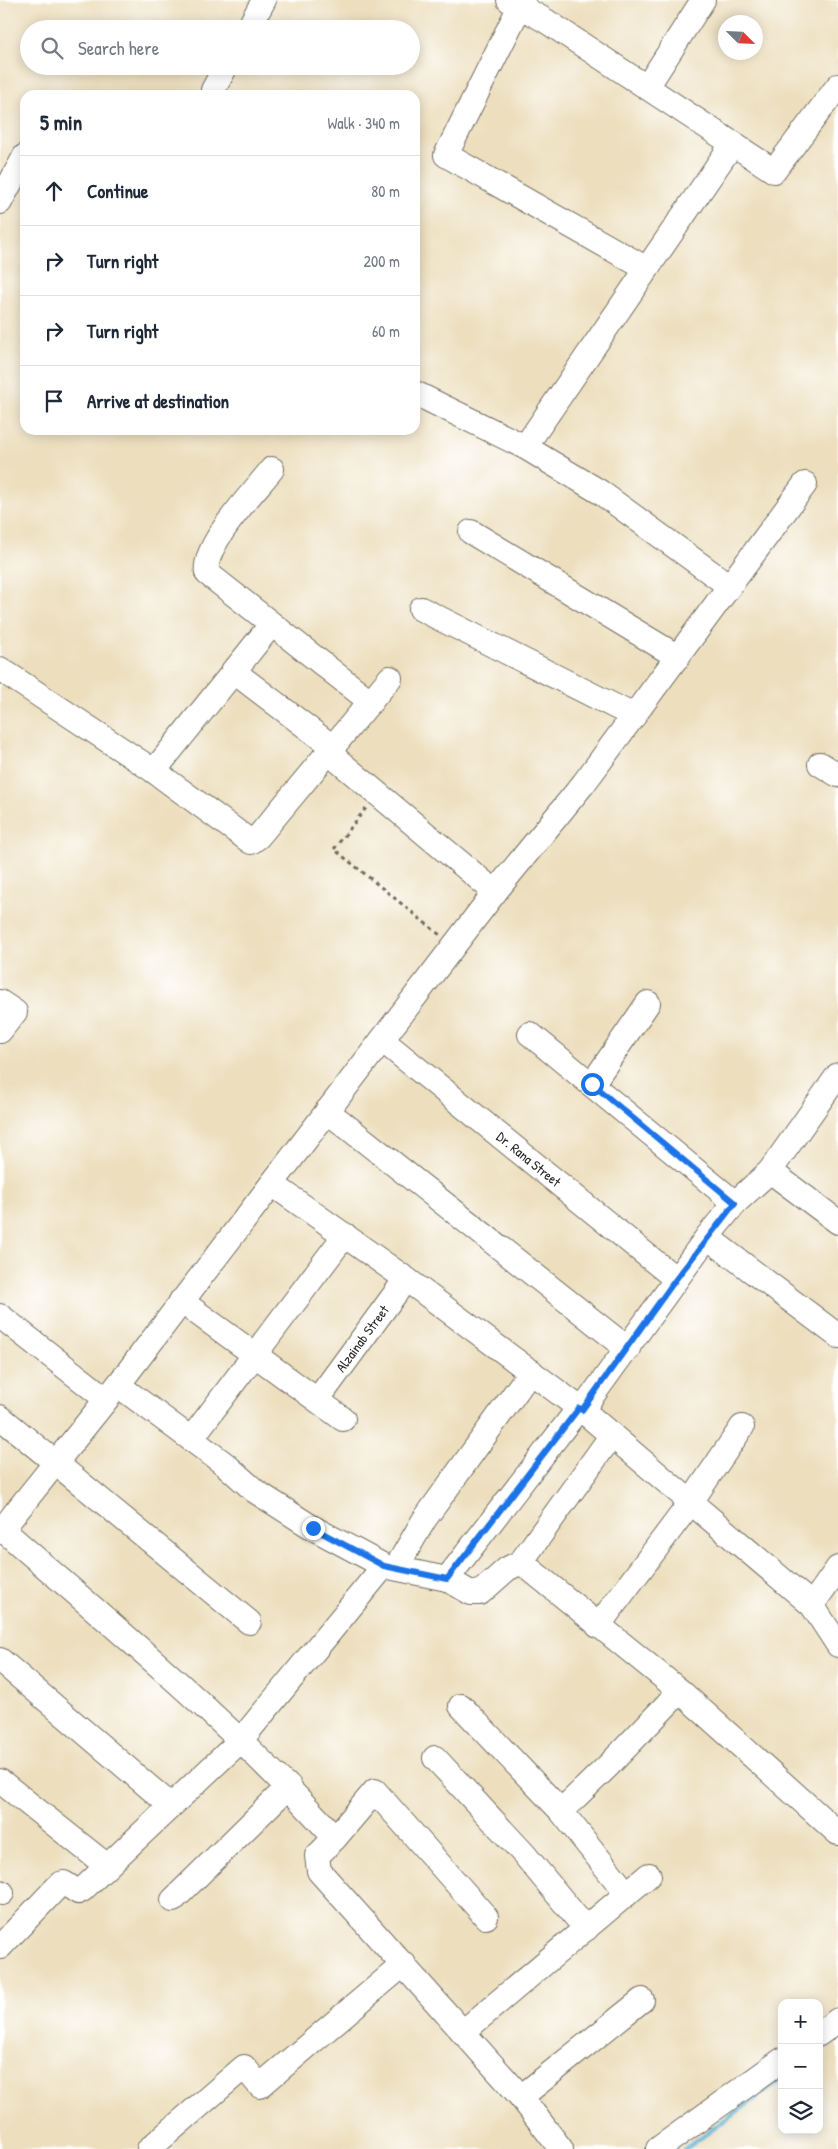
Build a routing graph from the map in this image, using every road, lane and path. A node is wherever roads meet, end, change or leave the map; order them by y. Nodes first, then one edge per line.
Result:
1 (264, 0) edge
2 (703, 0) edge
3 (517, 2) edge
4 (253, 20) edge
5 (221, 75) edge
6 (838, 86) edge
7 (647, 87) junction
8 (213, 90) dead end
9 (733, 143) junction
10 (20, 173) edge
11 (1, 197) edge
12 (647, 269) junction
13 (420, 394) edge
14 (525, 447) junction
15 (272, 469) dead end
16 (805, 484) dead end
17 (471, 532) dead end
18 (728, 585) junction
19 (421, 610) dead end
20 (271, 625) junction
21 (678, 657) junction
22 (0, 669) edge
23 (234, 671) junction
24 (390, 678) dead end
25 (370, 702) junction
26 (634, 716) junction
27 (331, 751) junction
28 (154, 771) junction
29 (378, 794) junction
30 (495, 892) junction
31 (454, 946) junction
32 (0, 1002) edge
33 (648, 1003) dead end
34 (0, 1031) edge
35 (530, 1034) dead end
36 (382, 1040) junction
37 (838, 1075) edge
38 (592, 1084) junction
39 (327, 1111) junction
40 (770, 1172) junction
41 (272, 1184) junction
42 (735, 1203) junction
43 (838, 1222) edge
44 (346, 1235) junction
45 (707, 1237) junction
46 (406, 1279) junction
47 (676, 1279) junction
48 (181, 1301) junction
49 (0, 1316) edge
50 (838, 1336) edge
51 (628, 1349) junction
52 (256, 1355) junction
53 (531, 1371) junction
54 (112, 1392) junction
55 (318, 1398) junction
56 (581, 1409) junction
57 (0, 1417) edge
58 (343, 1419) dead end
59 (742, 1427) dead end
60 (612, 1435) junction
61 (191, 1439) junction
62 (57, 1462) junction
63 (691, 1502) junction
64 (1, 1530) edge
65 (521, 1562) junction
66 (390, 1567) junction
67 (838, 1568) edge
68 (447, 1579) junction
69 (812, 1606) junction
70 (249, 1622) dead end
71 (598, 1626) junction
72 (838, 1645) edge
73 (0, 1660) edge
74 (680, 1690) junction
75 (461, 1706) dead end
76 (241, 1740) junction
77 (435, 1758) dead end
78 (0, 1782) edge
79 (289, 1786) junction
80 (170, 1805) junction
81 (561, 1811) junction
82 (838, 1833) edge
83 (335, 1838) junction
84 (107, 1866) junction
85 (650, 1875) dead end
86 (627, 1894) junction
87 (173, 1900) dead end
88 (486, 1917) dead end
89 (586, 1928) junction
90 (0, 1947) edge
91 (404, 1964) junction
92 (642, 2000) dead end
93 (838, 2020) edge
94 (823, 2031) edge
95 (463, 2032) junction
96 (778, 2063) edge
97 (521, 2097) junction
98 (149, 2149) edge
99 (561, 2149) edge
100 (658, 2149) edge

1 - 4 street
2 - 7 street
3 - 7 street
3 - 12 street
5 - 8 street
6 - 9 street
7 - 9 street
9 - 12 street
10 - 11 street
12 - 14 street
13 - 14 street
14 - 18 street
15 - 20 street
16 - 18 street
17 - 21 street
18 - 21 street
19 - 26 street
20 - 23 street
20 - 25 street
21 - 26 street
22 - 28 street
23 - 27 street
23 - 28 street
24 - 25 street
25 - 27 street
26 - 30 street
27 - 28 street
27 - 29 street
29 - 30 street
29 - 31 path
30 - 31 street
31 - 36 street
32 - 34 street
33 - 38 street
35 - 38 street
36 - 39 street
36 - 47 street, Dr. Rana Street
37 - 40 street
38 - 42 street
39 - 41 street
39 - 51 street
40 - 42 street
40 - 43 street
41 - 44 street
41 - 48 street
42 - 45 street
44 - 46 street
44 - 52 street
45 - 47 street
45 - 50 street
46 - 53 street
46 - 55 street, Alzainab Street
47 - 51 street
48 - 52 street
48 - 54 street
49 - 54 street
51 - 56 street
52 - 55 street
52 - 61 street
53 - 56 street
53 - 66 street
54 - 61 street
54 - 62 street
55 - 58 street
56 - 60 street
56 - 68 street
57 - 62 street
59 - 63 street
60 - 63 street
60 - 65 street
61 - 66 street
62 - 64 street
62 - 70 street
63 - 69 street
63 - 71 street
64 - 76 street
65 - 68 street
65 - 71 street
66 - 68 street
66 - 76 street
67 - 69 street
69 - 72 street
71 - 74 street
73 - 80 street
74 - 81 street
74 - 82 street
75 - 81 street
76 - 79 street
76 - 80 street
77 - 89 street
78 - 84 street
79 - 83 street
79 - 87 street
80 - 84 street
81 - 86 street
83 - 88 street
83 - 91 street
84 - 90 street
85 - 86 street
86 - 89 street
89 - 95 street
91 - 95 street
91 - 98 street
92 - 97 street
93 - 94 street
95 - 97 street
96 - 100 street
97 - 99 street

